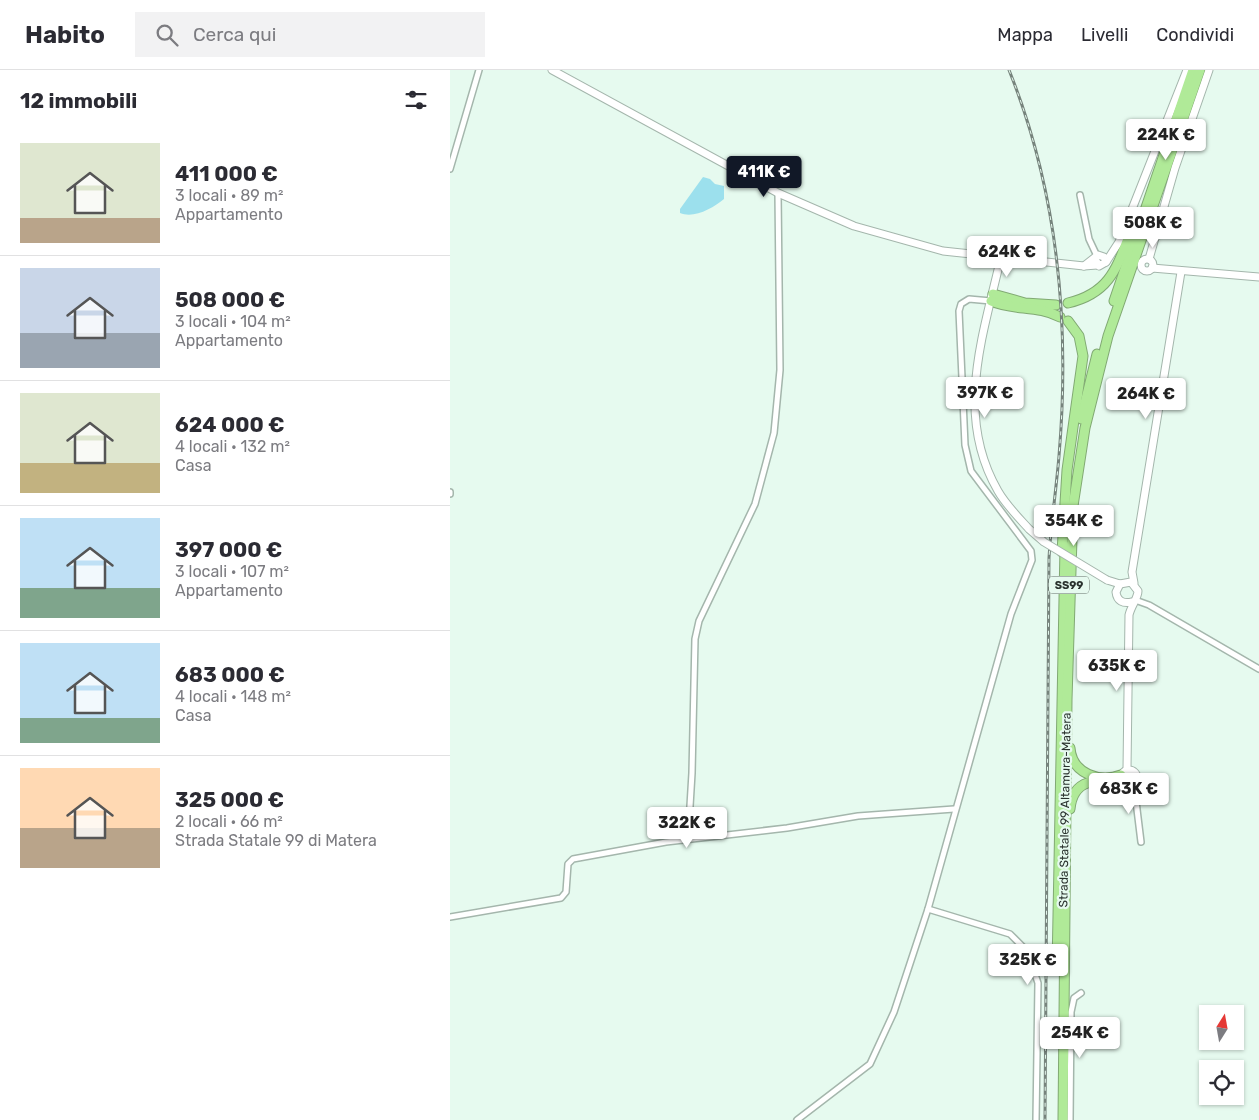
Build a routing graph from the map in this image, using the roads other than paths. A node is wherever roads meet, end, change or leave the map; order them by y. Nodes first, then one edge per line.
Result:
1 (479, 70) edge
2 (552, 70) edge
3 (1187, 70) edge
4 (1193, 70) edge
5 (1200, 70) edge
6 (1209, 70) edge
7 (1162, 159) junction
8 (450, 169) edge
9 (778, 193) junction
10 (1080, 195) dead end
11 (1001, 257) junction
12 (1100, 260) junction
13 (1181, 272) junction
14 (1259, 277) edge
15 (992, 298) junction
16 (1068, 303) dead end
17 (1056, 305) dead end
18 (1132, 572) junction
19 (1062, 575) junction
20 (1107, 580) junction
21 (1122, 583) junction
22 (1134, 584) junction
23 (1116, 592) junction
24 (1132, 600) junction
25 (1068, 647) junction
26 (1259, 669) edge
27 (1123, 776) junction
28 (1134, 785) junction
29 (954, 809) junction
30 (688, 839) junction
31 (1141, 842) dead end
32 (928, 909) junction
33 (450, 917) edge
34 (1063, 952) junction
35 (1081, 993) dead end
36 (798, 1120) edge
37 (1036, 1120) edge
38 (1057, 1120) edge
39 (1063, 1120) edge
40 (1070, 1120) edge

1 - 8 street
2 - 9 street
3 - 12 street
4 - 7 highway, SS99
5 - 25 highway, Strada Statale 99 Altamura-Matera / SS99
6 - 13 street
7 - 16 highway
7 - 19 highway, SS99
9 - 11 street
9 - 30 street
10 - 12 street
11 - 12 street
11 - 15 street
13 - 14 street
13 - 18 street
15 - 17 highway
15 - 19 highway
15 - 20 street, bridge
15 - 29 street
18 - 21 street
18 - 22 street
19 - 38 highway, SS99
20 - 21 street
20 - 23 street
21 - 22 street
21 - 23 street
22 - 24 street
23 - 24 street
24 - 26 street
24 - 27 street
25 - 27 highway
25 - 34 highway, Strada Statale 99 Altamura-Matera / SS99
27 - 28 street
27 - 28 street
27 - 34 highway
28 - 31 street
29 - 30 street
29 - 32 street
30 - 33 street
32 - 36 street
32 - 37 street
34 - 39 highway, Strada Statale 99 Altamura-Matera / SS99
35 - 40 street

